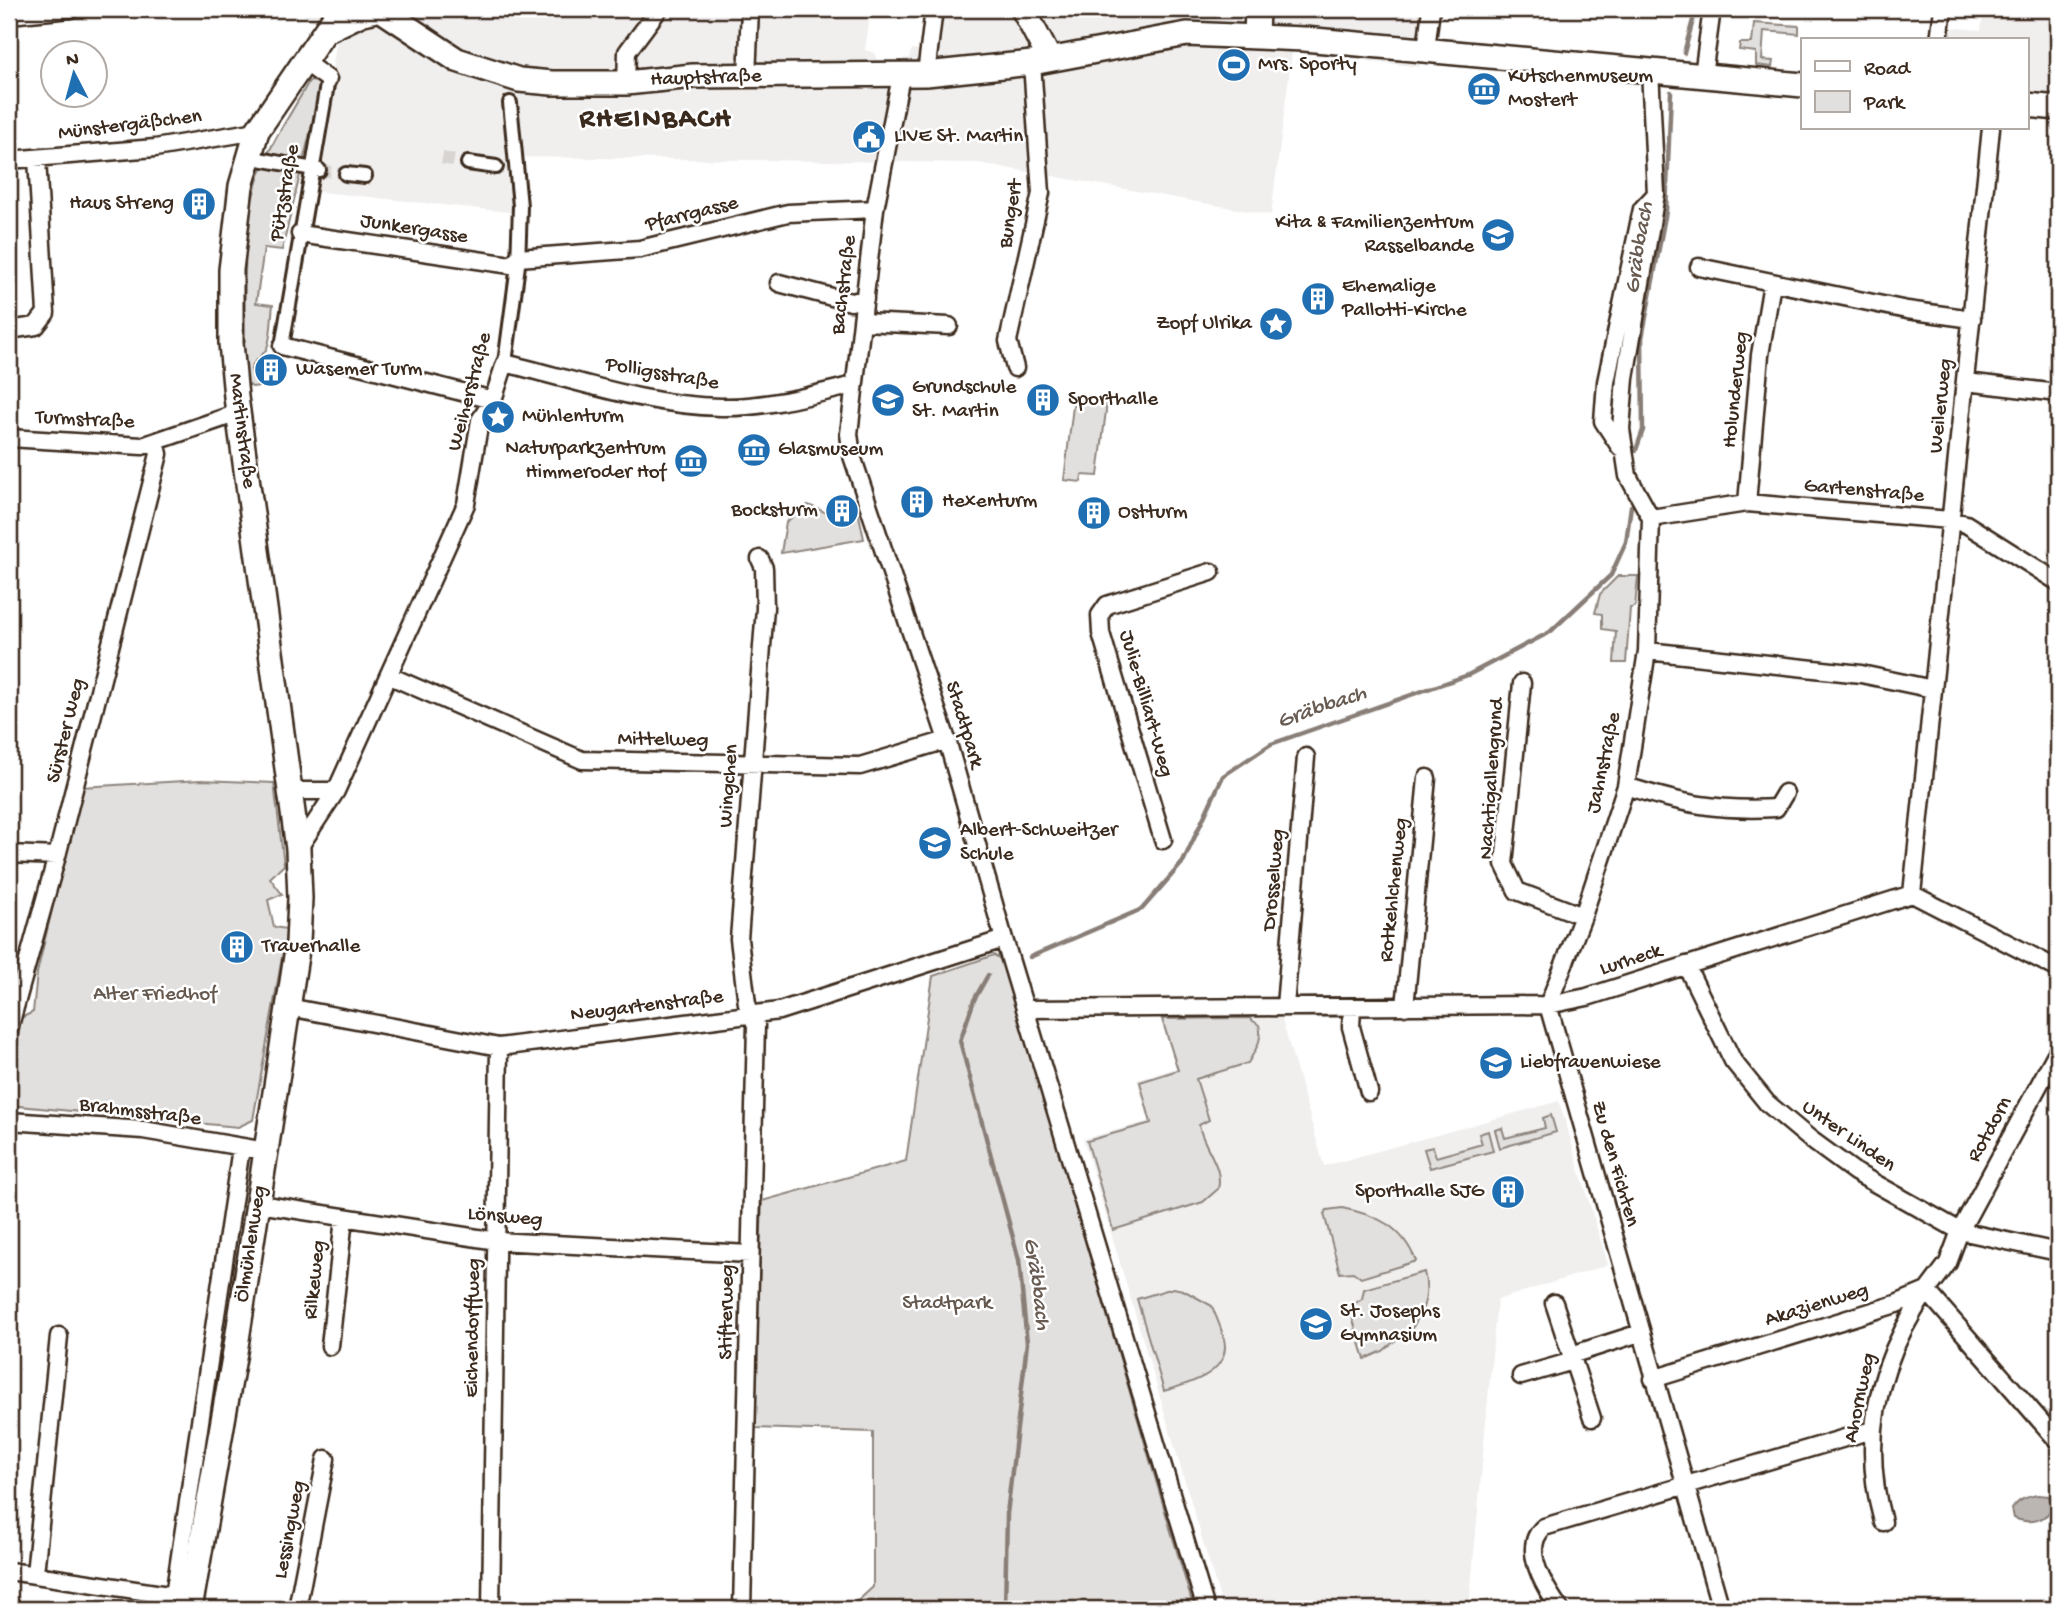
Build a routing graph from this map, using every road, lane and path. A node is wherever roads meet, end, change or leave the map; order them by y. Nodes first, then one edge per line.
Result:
1 (71, 9) edge
2 (340, 9) edge
3 (381, 9) edge
4 (659, 9) edge
5 (750, 9) edge
6 (934, 9) edge
7 (1023, 9) edge
8 (1257, 9) edge
9 (1431, 9) edge
10 (1712, 9) edge
11 (1943, 9) edge
12 (9, 15) edge
13 (325, 23) edge
14 (1256, 35) junction
15 (1939, 38) edge
16 (1426, 49) junction
17 (1040, 60) junction
18 (303, 61) junction
19 (1650, 69) junction
20 (926, 75) junction
21 (1703, 75) junction
22 (901, 76) junction
23 (747, 77) junction
24 (328, 79) joint
25 (626, 83) junction
26 (1801, 85) edge
27 (510, 103) dead end
28 (2028, 105) edge
29 (2058, 108) edge
30 (1991, 130) edge
31 (257, 131) junction
32 (248, 157) junction
33 (37, 158) junction
34 (9, 160) edge
35 (468, 163) tunnel mouth
36 (496, 167) dead end
37 (316, 169) junction
38 (346, 174) tunnel mouth
39 (365, 176) dead end
40 (875, 209) junction
41 (300, 234) junction
42 (518, 258) junction
43 (1699, 267) dead end
44 (779, 283) dead end
45 (1773, 283) junction
46 (865, 299) junction
47 (1972, 319) junction
48 (863, 322) junction
49 (949, 326) dead end
50 (9, 330) edge
51 (282, 346) joint
52 (505, 356) junction
53 (1015, 369) dead end
54 (1966, 382) junction
55 (854, 385) junction
56 (2058, 393) edge
57 (493, 400) junction
58 (238, 413) junction
59 (9, 438) edge
60 (156, 442) junction
61 (865, 499) joint
62 (1747, 503) junction
63 (1651, 519) junction
64 (1950, 520) junction
65 (760, 559) dead end
66 (1211, 572) dead end
67 (2058, 582) edge
68 (1647, 651) junction
69 (390, 676) junction
70 (1522, 683) dead end
71 (1933, 689) junction
72 (947, 740) junction
73 (1307, 757) dead end
74 (752, 764) junction
75 (1427, 778) dead end
76 (1626, 786) junction
77 (290, 791) junction
78 (336, 791) junction
79 (1786, 793) dead end
80 (1163, 840) dead end
81 (298, 849) junction
82 (9, 854) edge
83 (57, 856) junction
84 (299, 877) joint
85 (1912, 894) junction
86 (1583, 916) junction
87 (1004, 939) junction
88 (1686, 965) junction
89 (2058, 970) edge
90 (1548, 1005) junction
91 (1285, 1006) junction
92 (288, 1007) junction
93 (1405, 1007) junction
94 (1352, 1008) junction
95 (1027, 1009) junction
96 (752, 1016) junction
97 (9, 1029) edge
98 (499, 1047) junction
99 (2058, 1050) edge
100 (1369, 1092) dead end
101 (9, 1121) edge
102 (241, 1148) junction
103 (266, 1151) junction
104 (259, 1205) junction
105 (344, 1218) junction
106 (1960, 1231) junction
107 (497, 1241) junction
108 (2058, 1252) edge
109 (750, 1254) junction
110 (1927, 1291) junction
111 (1554, 1303) dead end
112 (1640, 1333) junction
113 (59, 1336) dead end
114 (330, 1346) dead end
115 (1572, 1358) junction
116 (1521, 1376) dead end
117 (1653, 1379) junction
118 (1592, 1418) dead end
119 (1872, 1430) junction
120 (2058, 1441) edge
121 (326, 1459) dead end
122 (1685, 1486) junction
123 (1882, 1522) dead end
124 (9, 1571) edge
125 (35, 1574) junction
126 (181, 1603) edge
127 (297, 1609) edge
128 (491, 1609) edge
129 (742, 1609) edge
130 (1206, 1609) edge
131 (1560, 1609) edge
132 (1721, 1609) edge

1 - 12 street
2 - 13 main road, Martinstraße
3 - 13 main road
3 - 25 main road, Hauptstraße
4 - 25 street
5 - 23 street
6 - 20 street
7 - 17 main road
8 - 14 main road
9 - 16 street
10 - 21 street
11 - 15 street
13 - 18 main road, Martinstraße
14 - 16 main road, Hauptstraße
14 - 17 main road, Hauptstraße
16 - 19 main road, Hauptstraße
17 - 20 main road, Hauptstraße
17 - 53 street, Bungert
18 - 24 street, Pützstraße
18 - 31 main road, Martinstraße
19 - 21 main road, Hauptstraße
19 - 63 street
20 - 22 main road, Hauptstraße
21 - 26 main road, Hauptstraße
22 - 23 main road, Hauptstraße
22 - 40 street, Bachstraße
23 - 25 main road, Hauptstraße
24 - 37 street, Pützstraße
27 - 42 street, Weiherstraße
28 - 29 main road
30 - 47 street, Weilerweg
31 - 32 main road, Martinstraße
31 - 33 street, Münstergäßchen
32 - 37 street
32 - 58 main road, Martinstraße
33 - 34 street, Münstergäßchen
33 - 50 street
35 - 36 street
37 - 41 street, Pützstraße
38 - 39 street
40 - 42 street, Pfarrgasse
40 - 46 street, Bachstraße
41 - 42 street, Junkergasse
41 - 51 street, Pützstraße
42 - 52 street, Weiherstraße
43 - 45 street
44 - 46 street
45 - 47 street
45 - 62 street, Holunderweg
46 - 48 street, Bachstraße
47 - 54 street, Weilerweg
48 - 49 street
48 - 55 street, Bachstraße
51 - 57 street
52 - 55 street, Polligsstraße
52 - 57 street, Weiherstraße
54 - 56 street
54 - 64 street, Weilerweg
55 - 61 street, Bachstraße
57 - 69 street, Weiherstraße
58 - 60 street, Turmstraße
58 - 77 main road, Martinstraße
59 - 60 street, Turmstraße
60 - 83 street, Sürster Weg
61 - 72 street, Stadtpark
62 - 63 street, Gartenstraße
62 - 64 street, Gartenstraße
63 - 68 street, Jahnstraße
64 - 67 street, Gartenstraße
64 - 71 street, Weilerweg
65 - 74 street, Wingchen
66 - 80 street, Julie-Billiart-Weg
68 - 71 street
68 - 76 street, Jahnstraße
69 - 74 street, Mittelweg
69 - 78 street, Weiherstraße
70 - 86 street, Nachtigallengrund
71 - 85 street, Weilerweg
72 - 74 street, Mittelweg
72 - 87 street, Stadtpark
73 - 91 street, Drosselweg
74 - 96 street, Wingchen
75 - 93 street, Rotkehlchenweg
76 - 79 street
76 - 86 street, Jahnstraße
77 - 78 street
77 - 81 main road, Martinstraße
78 - 81 street, Weiherstraße
81 - 84 main road, Martinstraße
82 - 83 street
83 - 97 street, Sürster Weg
84 - 92 main road, Ölmühlenweg
85 - 88 street, Lurheck
85 - 89 street
86 - 90 street, Jahnstraße
87 - 95 street, Stadtpark
87 - 96 street, Neugartenstraße
88 - 90 street, Lurheck
88 - 106 street, Unter Linden
90 - 93 street, Lurheck
90 - 112 street, Zu den Fichten
91 - 94 street, Lurheck
91 - 95 street, Lurheck
92 - 98 street, Neugartenstraße
92 - 103 main road, Ölmühlenweg
93 - 94 street, Lurheck
94 - 100 street
95 - 130 street, Stadtpark
96 - 98 street, Neugartenstraße
96 - 109 street, Stifterweg
98 - 107 street, Eichendorffweg
99 - 106 street, Rotdorn
101 - 102 street, Brahmsstraße
102 - 103 street, Brahmsstraße
102 - 126 street, Ölmühlenweg
103 - 104 main road, Ölmühlenweg
104 - 105 street, Lönsweg
104 - 126 main road, Ölmühlenweg
105 - 107 street, Lönsweg
105 - 114 street, Rilkeweg
106 - 108 street, Unter Linden
106 - 110 street
107 - 109 street, Lönsweg
107 - 128 street, Eichendorffweg
109 - 129 street, Stifterweg
110 - 117 street, Akazienweg
110 - 119 street, Ahornweg
110 - 120 street
111 - 115 street
112 - 115 street
112 - 117 street, Zu den Fichten
113 - 125 street
115 - 116 street
115 - 118 street
117 - 122 street, Zu den Fichten
119 - 122 street
119 - 123 street, Ahornweg
121 - 127 street, Lessingweg
122 - 131 street
122 - 132 street, Zu den Fichten
124 - 125 street
125 - 126 street

